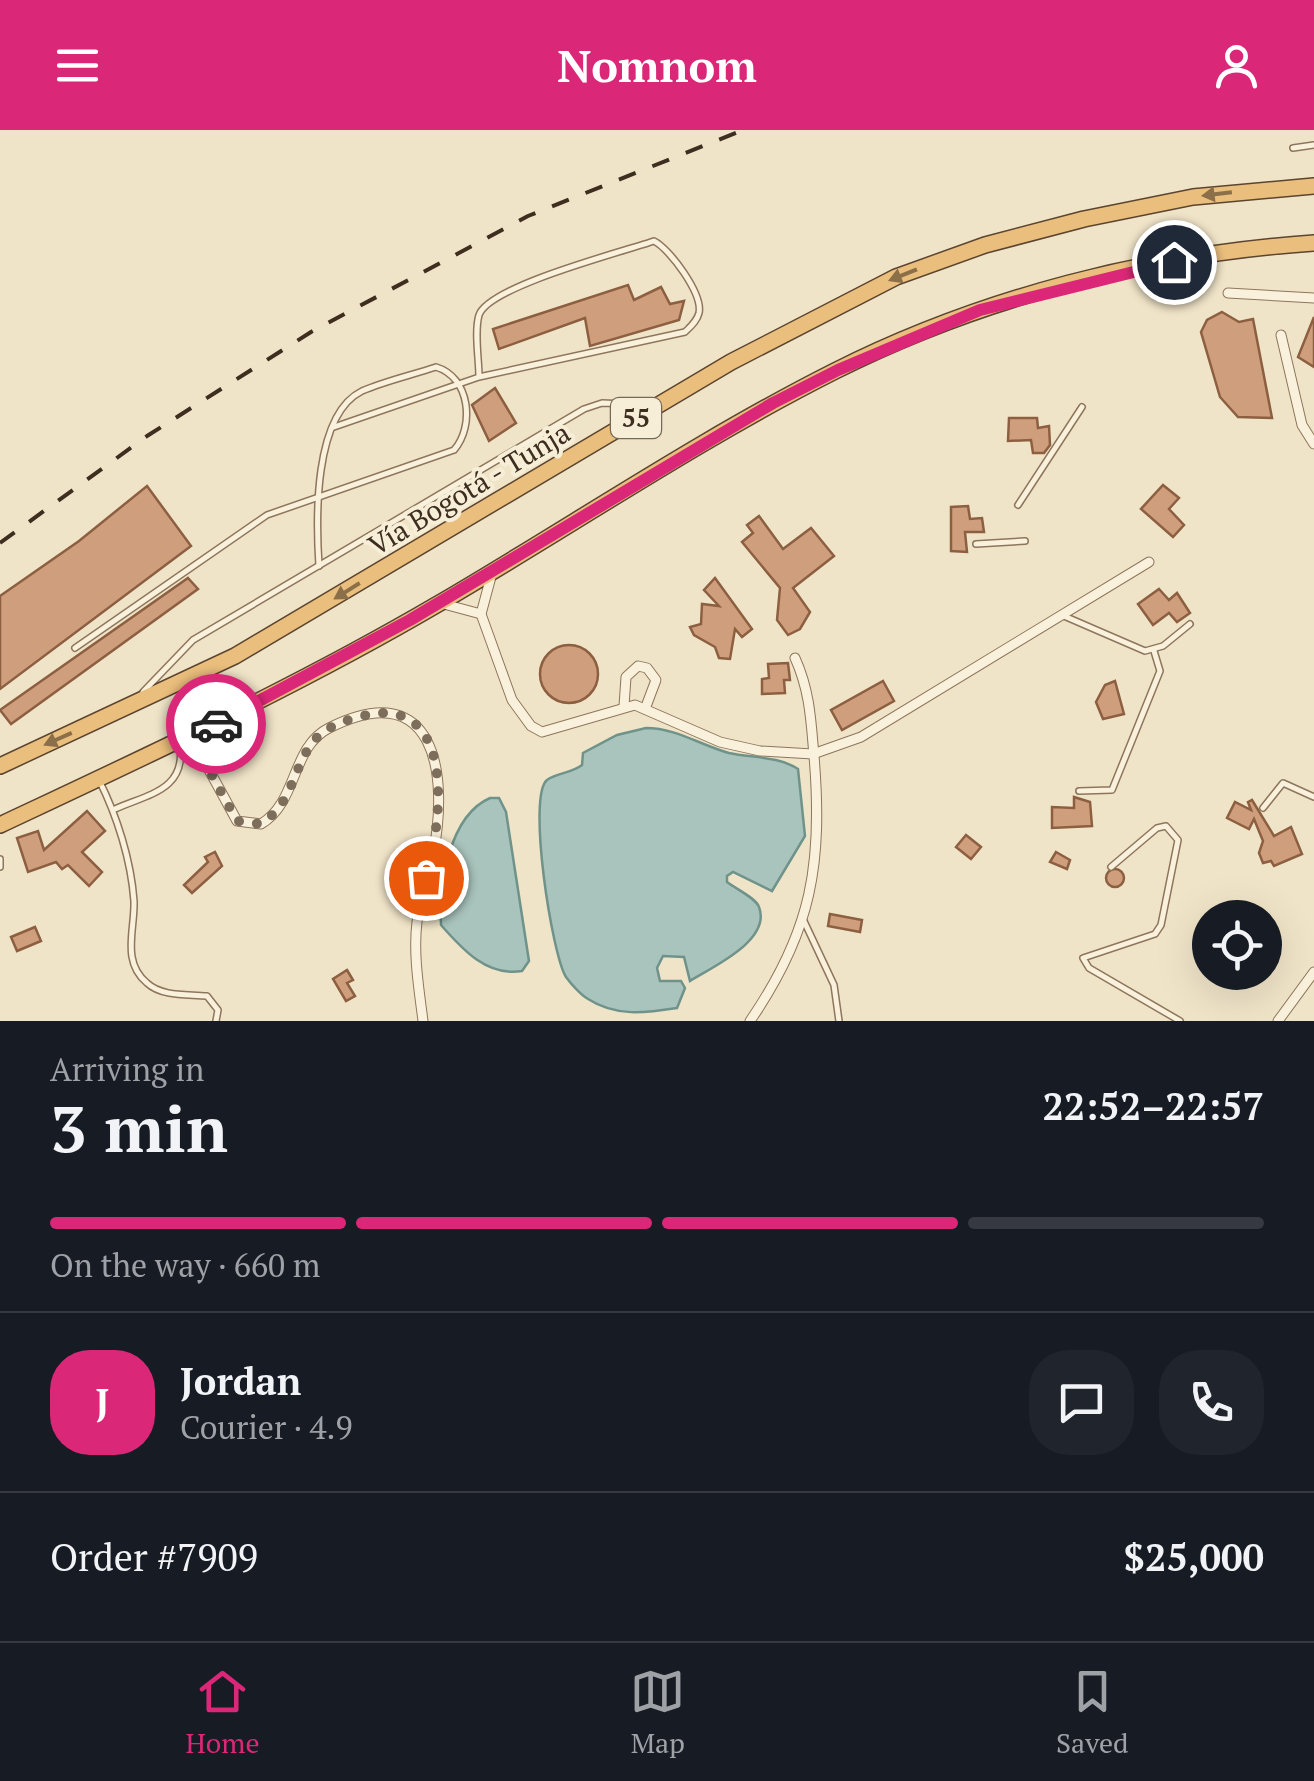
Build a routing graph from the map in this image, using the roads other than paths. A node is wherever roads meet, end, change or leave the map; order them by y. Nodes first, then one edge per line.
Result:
1 (1314, 146) edge
2 (1292, 148) dead end
3 (1314, 186) edge
4 (1314, 243) edge
5 (1228, 293) dead end
6 (1314, 298) edge
7 (1281, 335) dead end
8 (479, 377) junction
9 (461, 385) junction
10 (658, 405) junction
11 (1082, 407) dead end
12 (332, 428) junction
13 (1314, 444) edge
14 (317, 497) junction
15 (1018, 505) dead end
16 (1025, 541) dead end
17 (976, 544) dead end
18 (1150, 562) dead end
19 (320, 566) junction
20 (493, 570) junction
21 (440, 603) junction
22 (481, 614) junction
23 (1064, 616) junction
24 (1190, 624) dead end
25 (75, 648) dead end
26 (1154, 651) junction
27 (795, 658) dead end
28 (133, 706) junction
29 (624, 706) junction
30 (646, 709) junction
31 (185, 739) junction
32 (814, 754) junction
33 (0, 766) edge
34 (99, 779) junction
35 (1079, 791) dead end
36 (1314, 798) edge
37 (1263, 808) dead end
38 (114, 810) junction
39 (0, 825) edge
40 (0, 859) edge
41 (0, 867) edge
42 (1111, 867) dead end
43 (803, 919) junction
44 (1314, 972) edge
45 (216, 1021) edge
46 (423, 1021) edge
47 (750, 1021) edge
48 (839, 1021) edge
49 (1180, 1021) edge
50 (1278, 1021) edge

1 - 2 lane
3 -> 10 highway, Vía Bogotá - Tunja / 55
4 - 20 highway, 55
5 - 6 street
7 - 13 street
8 - 8 lane
8 - 9 lane
9 - 12 lane
9 - 12 lane
9 - 14 lane
10 - 19 lane
10 -> 28 highway, Vía Bogotá - Tunja / 55
11 - 15 lane
12 - 14 lane
14 - 19 lane
14 - 25 lane
16 - 17 lane
18 - 23 street
19 - 28 lane
20 - 21 highway, 55
20 - 22 street
21 - 22 street
21 - 31 highway, 55
22 - 29 street
23 - 26 lane
23 - 32 street
24 - 26 lane
26 - 35 lane
27 - 32 street
28 -> 33 highway, Vía Bogotá - Tunja / 55
29 - 30 street
29 - 30 street
30 - 32 street
31 - 34 highway, 55
31 - 38 lane
31 - 46 street
32 - 43 street
34 - 38 lane
34 - 39 highway, 55
36 - 37 lane
38 - 45 lane
40 - 41 lane
42 - 49 lane
43 - 47 street
43 - 48 lane
44 - 50 street

